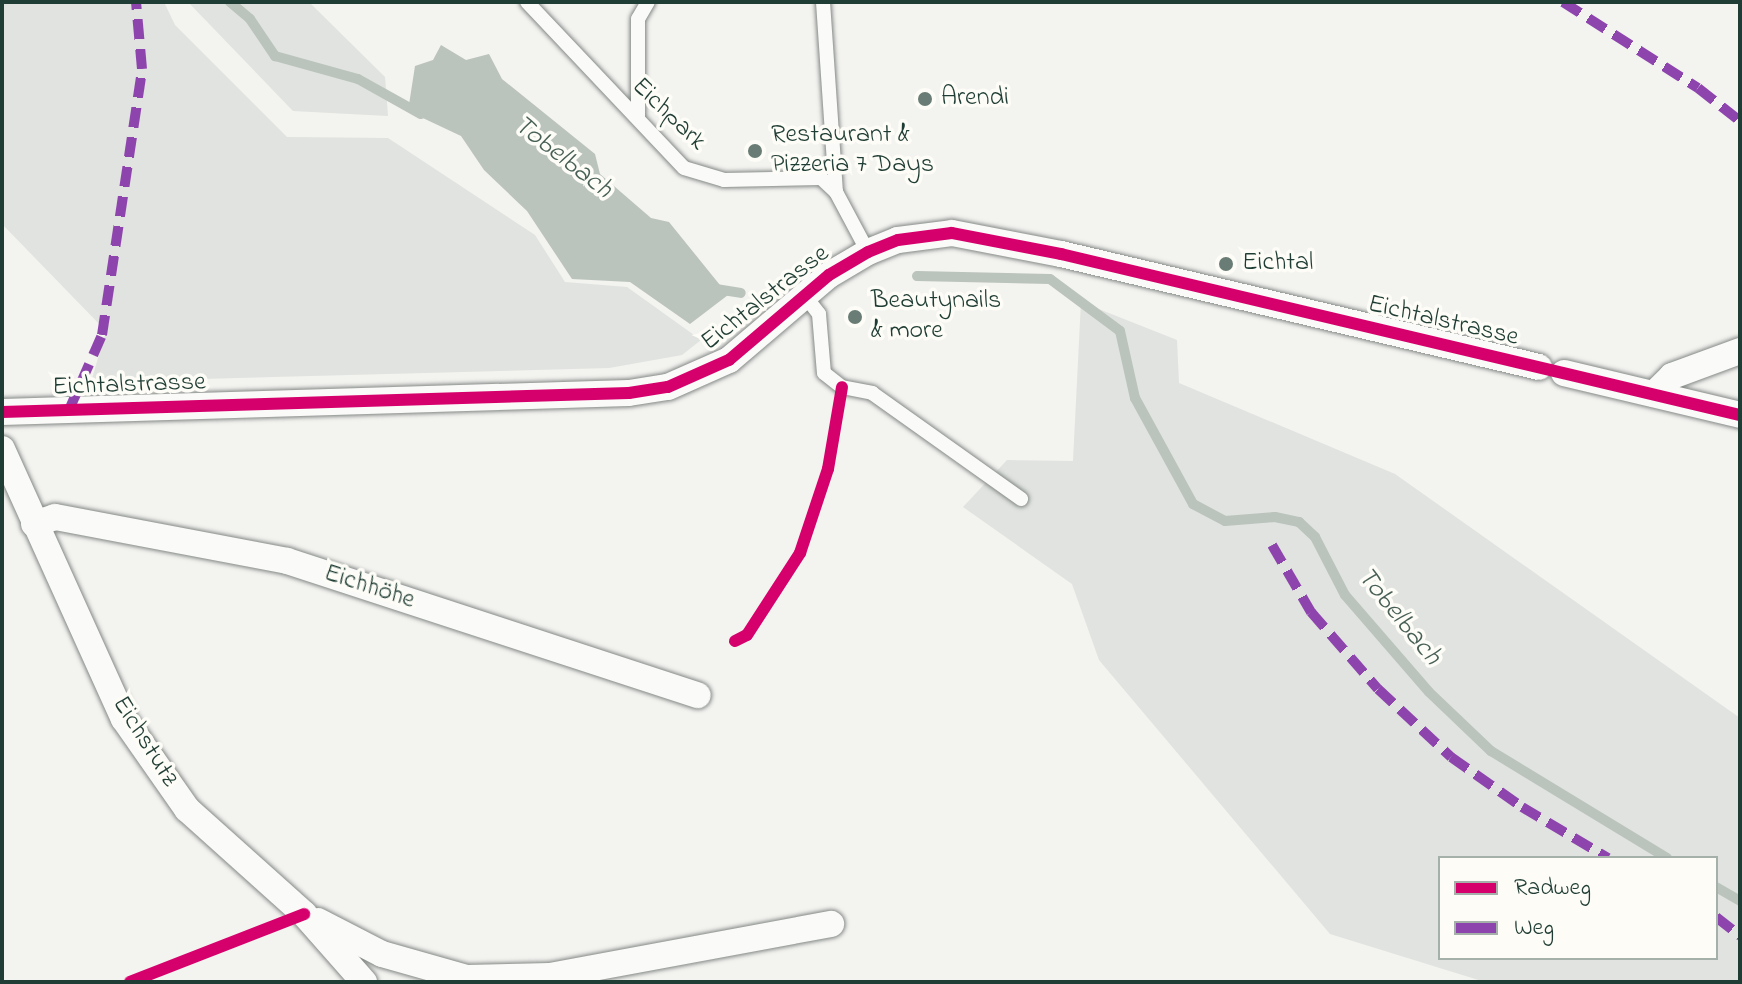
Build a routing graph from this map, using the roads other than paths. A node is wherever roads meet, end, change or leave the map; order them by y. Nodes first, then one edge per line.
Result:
1 (527, 2) edge
2 (648, 2) edge
3 (823, 2) edge
4 (638, 118) junction
5 (836, 192) junction
6 (868, 252) junction
7 (805, 296) junction
8 (1740, 351) edge
9 (1654, 394) junction
10 (2, 412) edge
11 (1740, 415) edge
12 (2, 449) edge
13 (1021, 499) dead end
14 (34, 524) junction
15 (698, 695) dead end
16 (304, 914) junction
17 (831, 924) dead end
18 (364, 982) edge

1 - 4 lane, Eichpark
2 - 4 lane
3 - 5 lane
4 - 5 lane, Eichpark
5 - 6 lane
6 - 7 street, Eichtalstrasse
6 - 9 street, Eichtalstrasse
7 - 10 street, Eichtalstrasse
7 - 13 lane
8 - 9 street
9 - 11 street, Eichtalstrasse
12 - 14 street, Eichstutz
14 - 15 street, Eichhöhe
14 - 16 street, Eichstutz
16 - 17 street
16 - 18 street, Eichstutz

